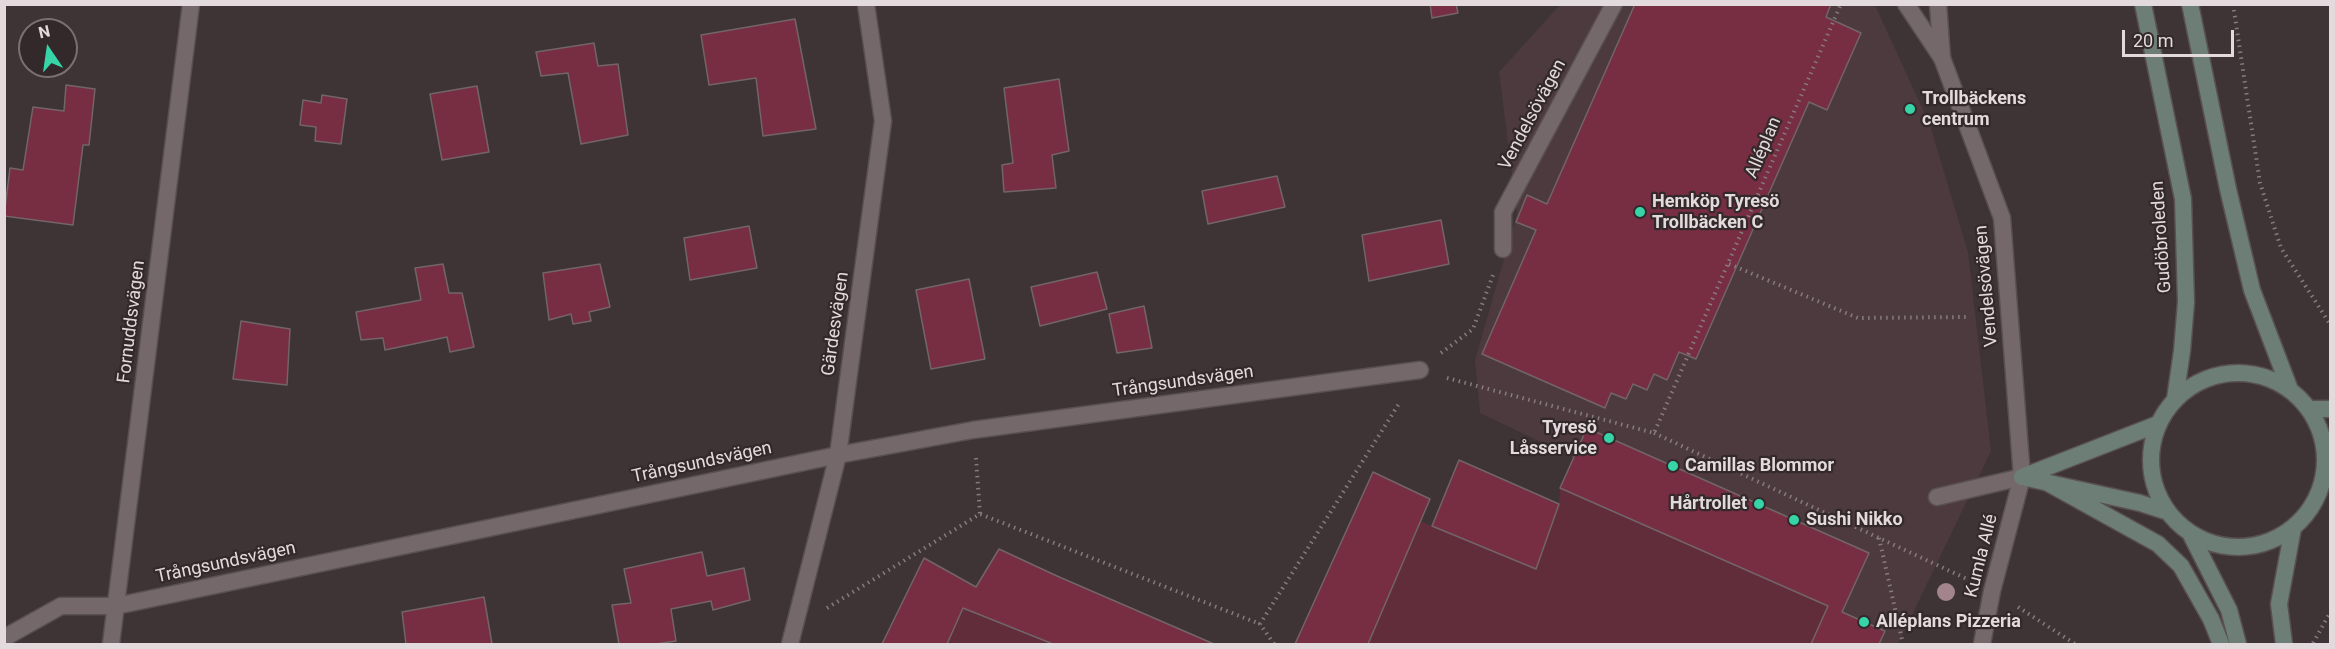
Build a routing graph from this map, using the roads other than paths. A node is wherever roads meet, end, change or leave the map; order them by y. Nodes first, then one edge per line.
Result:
1 (191, 4) edge
2 (866, 4) edge
3 (1614, 4) edge
4 (1906, 4) edge
5 (1938, 4) edge
6 (2143, 4) edge
7 (2190, 4) edge
8 (1942, 58) junction
9 (1503, 249) road end
10 (1420, 370) road end
11 (2289, 387) junction
12 (2175, 399) junction
13 (2311, 409) junction
14 (2331, 409) edge
15 (2158, 424) junction
16 (838, 455) junction
17 (2022, 477) junction
18 (2046, 482) junction
19 (2325, 487) edge
20 (1937, 497) dead end
21 (2168, 512) junction
22 (2293, 528) junction
23 (2190, 533) junction
24 (116, 606) junction
25 (792, 637) edge
26 (4, 638) edge
27 (111, 645) edge
28 (1982, 645) edge
29 (2221, 645) edge
30 (2238, 645) edge
31 (2284, 645) edge

1 - 24 street, Fornuddsvägen
2 - 16 street, Gärdesvägen
3 - 9 street, Vendelsövägen
4 - 8 street, Vendelsövägen
5 - 8 street
6 - 12 main road, Gudöbroleden
7 - 11 main road, Gudöbroleden
8 - 17 street, Vendelsövägen
10 - 16 street, Trångsundsvägen
11 - 12 main road, Gudöbroleden
11 - 13 main road, Gudöbroleden
12 - 15 main road, Gudöbroleden
13 - 14 main road
13 - 19 main road, Gudöbroleden
15 - 17 main road
15 - 21 main road, Gudöbroleden
16 - 24 street, Trångsundsvägen
16 - 25 street, Gärdesvägen
17 - 18 main road
17 - 20 street
17 - 28 street, Kumla Allé
18 - 21 main road
18 - 29 main road
19 - 22 main road, Gudöbroleden
21 - 23 main road, Gudöbroleden
22 - 23 main road, Gudöbroleden
22 - 31 main road
23 - 30 main road, Gudöbroleden
24 - 26 street, Trångsundsvägen
24 - 27 street, Fornuddsvägen

